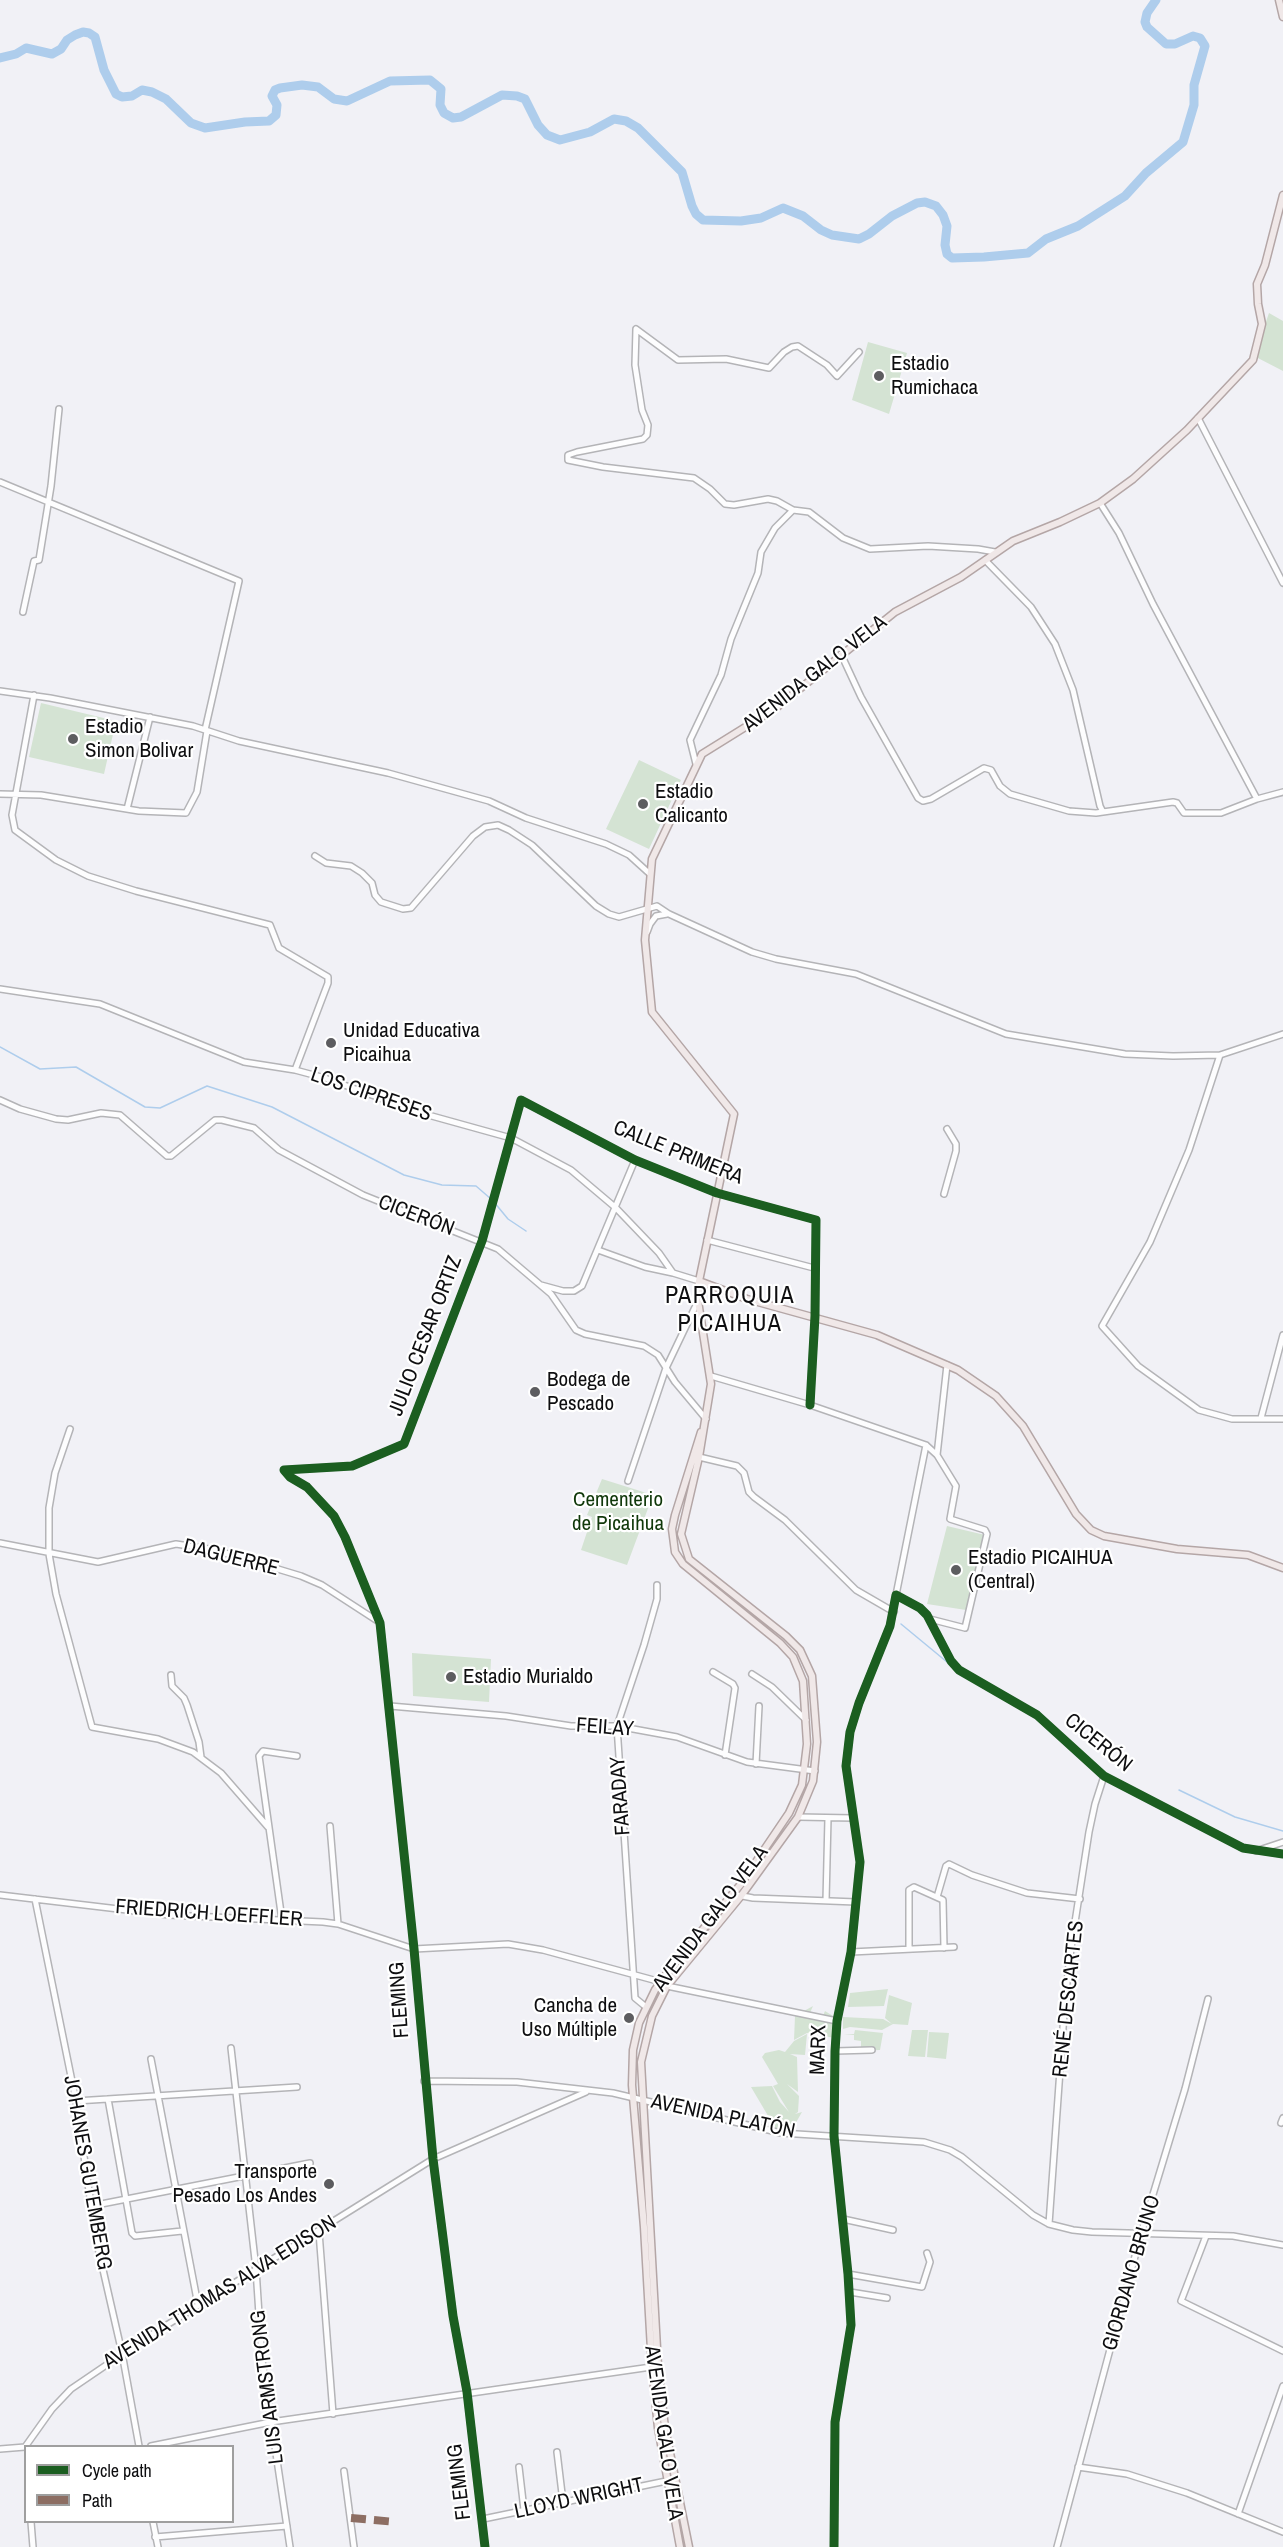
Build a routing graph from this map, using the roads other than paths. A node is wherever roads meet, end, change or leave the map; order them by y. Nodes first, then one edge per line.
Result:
1 (1279, 0) edge
2 (1283, 17) edge
3 (1283, 195) edge
4 (859, 352) dead end
5 (59, 409) dead end
6 (1198, 418) junction
7 (0, 482) edge
8 (48, 502) junction
9 (1100, 503) junction
10 (793, 510) junction
11 (995, 552) junction
12 (985, 560) junction
13 (1283, 583) edge
14 (23, 612) dead end
15 (841, 654) junction
16 (0, 691) edge
17 (34, 695) junction
18 (150, 717) junction
19 (206, 730) junction
20 (696, 765) junction
21 (1283, 792) edge
22 (0, 794) edge
23 (15, 794) junction
24 (1257, 799) junction
25 (128, 809) junction
26 (1103, 812) junction
27 (315, 856) dead end
28 (650, 874) junction
29 (646, 911) junction
30 (669, 914) junction
31 (645, 940) junction
32 (0, 989) edge
33 (1283, 1034) edge
34 (1220, 1055) junction
35 (295, 1070) junction
36 (0, 1100) edge
37 (947, 1129) dead end
38 (511, 1138) junction
39 (635, 1160) junction
40 (717, 1193) junction
41 (944, 1194) dead end
42 (616, 1208) junction
43 (707, 1240) junction
44 (482, 1242) junction
45 (598, 1250) junction
46 (814, 1268) junction
47 (673, 1272) junction
48 (699, 1281) junction
49 (541, 1286) junction
50 (698, 1301) junction
51 (815, 1316) junction
52 (1283, 1335) edge
53 (947, 1365) junction
54 (666, 1368) junction
55 (711, 1376) junction
56 (810, 1405) junction
57 (1261, 1418) junction
58 (1283, 1419) edge
59 (705, 1423) junction
60 (70, 1429) dead end
61 (926, 1445) junction
62 (937, 1455) junction
63 (699, 1457) junction
64 (290, 1477) joint
65 (628, 1481) dead end
66 (0, 1544) edge
67 (49, 1554) junction
68 (1283, 1568) edge
69 (657, 1585) dead end
70 (896, 1595) junction
71 (894, 1612) junction
72 (930, 1619) junction
73 (380, 1623) junction
74 (713, 1672) dead end
75 (752, 1674) dead end
76 (171, 1675) dead end
77 (390, 1706) junction
78 (759, 1706) dead end
79 (807, 1722) junction
80 (616, 1726) junction
81 (725, 1755) junction
82 (297, 1756) dead end
83 (201, 1757) junction
84 (756, 1764) junction
85 (806, 1770) junction
86 (815, 1771) junction
87 (1104, 1776) junction
88 (798, 1817) junction
89 (828, 1818) junction
90 (853, 1818) junction
91 (330, 1826) dead end
92 (268, 1827) junction
93 (1283, 1842) edge
94 (1255, 1852) junction
95 (1283, 1854) edge
96 (732, 1894) junction
97 (0, 1895) edge
98 (741, 1896) junction
99 (937, 1897) junction
100 (35, 1899) junction
101 (1080, 1899) junction
102 (826, 1901) junction
103 (856, 1902) junction
104 (282, 1920) junction
105 (338, 1924) junction
106 (954, 1947) dead end
107 (944, 1948) junction
108 (414, 1949) junction
109 (909, 1949) junction
110 (851, 1952) junction
111 (634, 1975) junction
112 (660, 1982) junction
113 (667, 1986) junction
114 (1208, 1999) dead end
115 (646, 2007) junction
116 (837, 2021) junction
117 (231, 2048) dead end
118 (835, 2050) junction
119 (872, 2050) dead end
120 (151, 2059) dead end
121 (424, 2081) junction
122 (297, 2087) dead end
123 (235, 2091) junction
124 (588, 2092) junction
125 (158, 2096) junction
126 (633, 2097) junction
127 (108, 2099) junction
128 (642, 2099) junction
129 (76, 2101) junction
130 (834, 2136) junction
131 (433, 2159) junction
132 (310, 2163) dead end
133 (244, 2176) junction
134 (175, 2190) junction
135 (125, 2200) junction
136 (91, 2206) junction
137 (843, 2219) junction
138 (1049, 2224) junction
139 (644, 2227) junction
140 (652, 2227) junction
141 (893, 2230) dead end
142 (182, 2231) junction
143 (319, 2232) junction
144 (1141, 2234) junction
145 (1206, 2236) junction
146 (1283, 2245) edge
147 (927, 2253) dead end
148 (256, 2269) junction
149 (848, 2274) junction
150 (850, 2292) junction
151 (887, 2298) dead end
152 (198, 2305) junction
153 (1283, 2351) edge
154 (122, 2353) junction
155 (655, 2367) junction
156 (1283, 2386) edge
157 (467, 2392) junction
158 (333, 2414) junction
159 (271, 2422) junction
160 (27, 2445) edge
161 (139, 2445) edge
162 (156, 2445) edge
163 (24, 2447) edge
164 (0, 2449) edge
165 (558, 2452) dead end
166 (519, 2467) dead end
167 (1078, 2467) junction
168 (344, 2471) dead end
169 (676, 2479) junction
170 (668, 2480) junction
171 (563, 2502) junction
172 (524, 2510) junction
173 (1238, 2514) junction
174 (483, 2519) junction
175 (31, 2523) edge
176 (153, 2523) edge
177 (287, 2526) junction
178 (1283, 2532) edge
179 (155, 2537) junction
180 (33, 2547) edge
181 (158, 2547) edge
182 (290, 2547) edge
183 (354, 2547) edge
184 (360, 2547) edge
185 (485, 2547) edge
186 (680, 2547) edge
187 (688, 2547) edge
188 (834, 2547) edge
189 (1057, 2547) edge

1 - 2 main road
3 - 6 main road, AVENIDA GALO VELA
4 - 10 street
5 - 8 street
6 - 9 main road, AVENIDA GALO VELA
6 - 13 street
7 - 8 street
8 - 14 street
8 - 19 street
9 - 11 main road, AVENIDA GALO VELA
9 - 24 street
10 - 11 street
10 - 20 street
11 - 12 main road, AVENIDA GALO VELA
12 - 15 main road, AVENIDA GALO VELA
12 - 26 street
15 - 20 main road, AVENIDA GALO VELA
15 - 26 street
16 - 17 street
17 - 18 street
17 - 23 street
18 - 19 street
18 - 25 street
19 - 25 street
19 - 28 street
20 - 28 main road, AVENIDA GALO VELA
21 - 24 street
22 - 23 street
23 - 25 street
23 - 35 street
24 - 26 street
27 - 29 street
28 - 29 main road, AVENIDA GALO VELA
29 - 30 street
29 - 31 main road, AVENIDA GALO VELA
30 - 31 street
30 - 34 street
31 - 40 main road, AVENIDA GALO VELA
32 - 35 street, LOS CIPRESES
33 - 34 street
34 - 57 street
35 - 38 street, LOS CIPRESES
36 - 44 street, CICERÓN
37 - 41 street
38 - 39 street, CALLE PRIMERA
38 - 42 street, LOS CIPRESES
38 - 44 street, JULIO CESAR ORTIZ
39 - 40 street, CALLE PRIMERA
39 - 42 street
40 - 43 main road, AVENIDA GALO VELA
40 - 46 street, CALLE PRIMERA
42 - 45 street
42 - 47 street, LOS CIPRESES
43 - 46 street
43 - 48 main road, AVENIDA GALO VELA
44 - 49 street, CICERÓN
44 - 64 street, JULIO CESAR ORTIZ
45 - 47 street
45 - 49 street
46 - 51 street
47 - 48 street
48 - 50 main road, AVENIDA GALO VELA
48 - 51 main road
49 - 54 street, CICERÓN
50 - 54 street
50 - 55 main road, AVENIDA GALO VELA
51 - 53 main road
51 - 56 street
52 - 57 street
53 - 62 street
53 - 68 main road
54 - 59 street, CICERÓN
54 - 65 street
55 - 56 street
55 - 59 main road, AVENIDA GALO VELA
56 - 61 street
57 - 58 street
59 - 63 main road, AVENIDA GALO VELA
59 - 79 main road, AVENIDA GALO VELA
60 - 67 street
61 - 62 street
61 - 70 street, MARX
62 - 72 street
63 - 71 street
63 - 86 main road, AVENIDA GALO VELA
64 - 73 street, FLEMING
66 - 67 street, DAGUERRE
67 - 73 street, DAGUERRE
67 - 83 street
69 - 80 street, FARADAY
70 - 71 street, MARX
70 - 72 street, CICERÓN
71 - 90 street, MARX
72 - 87 street, CICERÓN
73 - 77 street, FLEMING
74 - 81 street
75 - 79 street
76 - 83 street
77 - 80 street, FEILAY
77 - 108 street, FLEMING
78 - 84 street
79 - 85 main road, AVENIDA GALO VELA
80 - 81 street, FEILAY
80 - 111 street, FARADAY
81 - 84 street, FEILAY
82 - 92 street
83 - 92 street
84 - 85 street, FEILAY
85 - 86 street, FEILAY
85 - 96 main road, AVENIDA GALO VELA
86 - 88 main road, AVENIDA GALO VELA
87 - 94 street, CICERÓN
87 - 101 street, RENÉ DESCARTES
88 - 89 street
88 - 98 main road, AVENIDA GALO VELA
89 - 90 street
89 - 102 street
90 - 103 street, MARX
91 - 105 street
92 - 104 street
93 - 94 street
94 - 95 street, CICERÓN
96 - 98 street
96 - 112 main road, AVENIDA GALO VELA
97 - 100 street, FRIEDRICH LOEFFLER
98 - 102 street
98 - 113 main road, AVENIDA GALO VELA
99 - 101 street
99 - 107 street
99 - 109 street
100 - 104 street, FRIEDRICH LOEFFLER
100 - 129 street, JOHANES GUTEMBERG
101 - 138 street, RENÉ DESCARTES
102 - 103 street
103 - 110 street, MARX
104 - 105 street, FRIEDRICH LOEFFLER
105 - 108 street, FRIEDRICH LOEFFLER
106 - 107 street
107 - 109 street
108 - 111 street
108 - 121 street, FLEMING
109 - 110 street
110 - 116 street, MARX
111 - 112 street
111 - 115 street, FARADAY
112 - 115 main road, AVENIDA GALO VELA
113 - 116 street
113 - 128 main road, AVENIDA GALO VELA
114 - 144 street, GIORDANO BRUNO
115 - 126 main road, AVENIDA GALO VELA
116 - 118 street, MARX
117 - 123 street, LUIS ARMSTRONG
118 - 119 street
118 - 130 street, MARX
120 - 125 street
121 - 124 street, AVENIDA PLATÓN
121 - 131 street, FLEMING
122 - 123 street
123 - 125 street
123 - 133 street, LUIS ARMSTRONG
124 - 126 street, AVENIDA PLATÓN
124 - 131 street, AVENIDA THOMAS ALVA EDISON
125 - 127 street
125 - 134 street
126 - 128 street, AVENIDA PLATÓN
126 - 139 main road, AVENIDA GALO VELA
127 - 129 street
127 - 135 street
128 - 130 street, AVENIDA PLATÓN
128 - 140 main road, AVENIDA GALO VELA
129 - 136 street, JOHANES GUTEMBERG
130 - 137 street, MARX
130 - 138 street, AVENIDA PLATÓN
131 - 143 street, AVENIDA THOMAS ALVA EDISON
131 - 157 street, FLEMING
132 - 133 street
133 - 134 street
133 - 148 street, LUIS ARMSTRONG
134 - 135 street
134 - 142 street
135 - 136 street
135 - 142 street
136 - 154 street, JOHANES GUTEMBERG
137 - 141 street
137 - 149 street, MARX
138 - 144 street, AVENIDA PLATÓN
139 - 140 main road
139 - 155 main road, AVENIDA GALO VELA
140 - 155 main road, AVENIDA GALO VELA
142 - 152 street
143 - 148 street, AVENIDA THOMAS ALVA EDISON
143 - 158 street
144 - 145 street, AVENIDA PLATÓN
144 - 167 street, GIORDANO BRUNO
145 - 146 street, AVENIDA PLATÓN
145 - 153 street
147 - 149 street
148 - 152 street, AVENIDA THOMAS ALVA EDISON
148 - 159 street, LUIS ARMSTRONG
149 - 150 street, MARX
150 - 151 street
150 - 188 street, MARX
152 - 154 street, AVENIDA THOMAS ALVA EDISON
154 - 160 street, AVENIDA THOMAS ALVA EDISON
154 - 161 street, JOHANES GUTEMBERG
155 - 157 street
155 - 169 main road, AVENIDA GALO VELA
155 - 170 main road, AVENIDA GALO VELA
156 - 173 street
157 - 158 street
157 - 174 street, FLEMING
158 - 159 street
159 - 162 street
159 - 177 street, LUIS ARMSTRONG
163 - 164 street, AVENIDA THOMAS ALVA EDISON
165 - 171 street
166 - 172 street
167 - 173 street
167 - 189 street, GIORDANO BRUNO
168 - 183 street
169 - 170 street, LLOYD WRIGHT
169 - 187 main road, AVENIDA GALO VELA
170 - 171 street, LLOYD WRIGHT
170 - 186 main road, AVENIDA GALO VELA
171 - 172 street, LLOYD WRIGHT
172 - 174 street, LLOYD WRIGHT
173 - 178 street
174 - 185 street, FLEMING
175 - 180 street
176 - 179 street
177 - 179 street
177 - 182 street, LUIS ARMSTRONG
179 - 181 street
183 - 184 street

